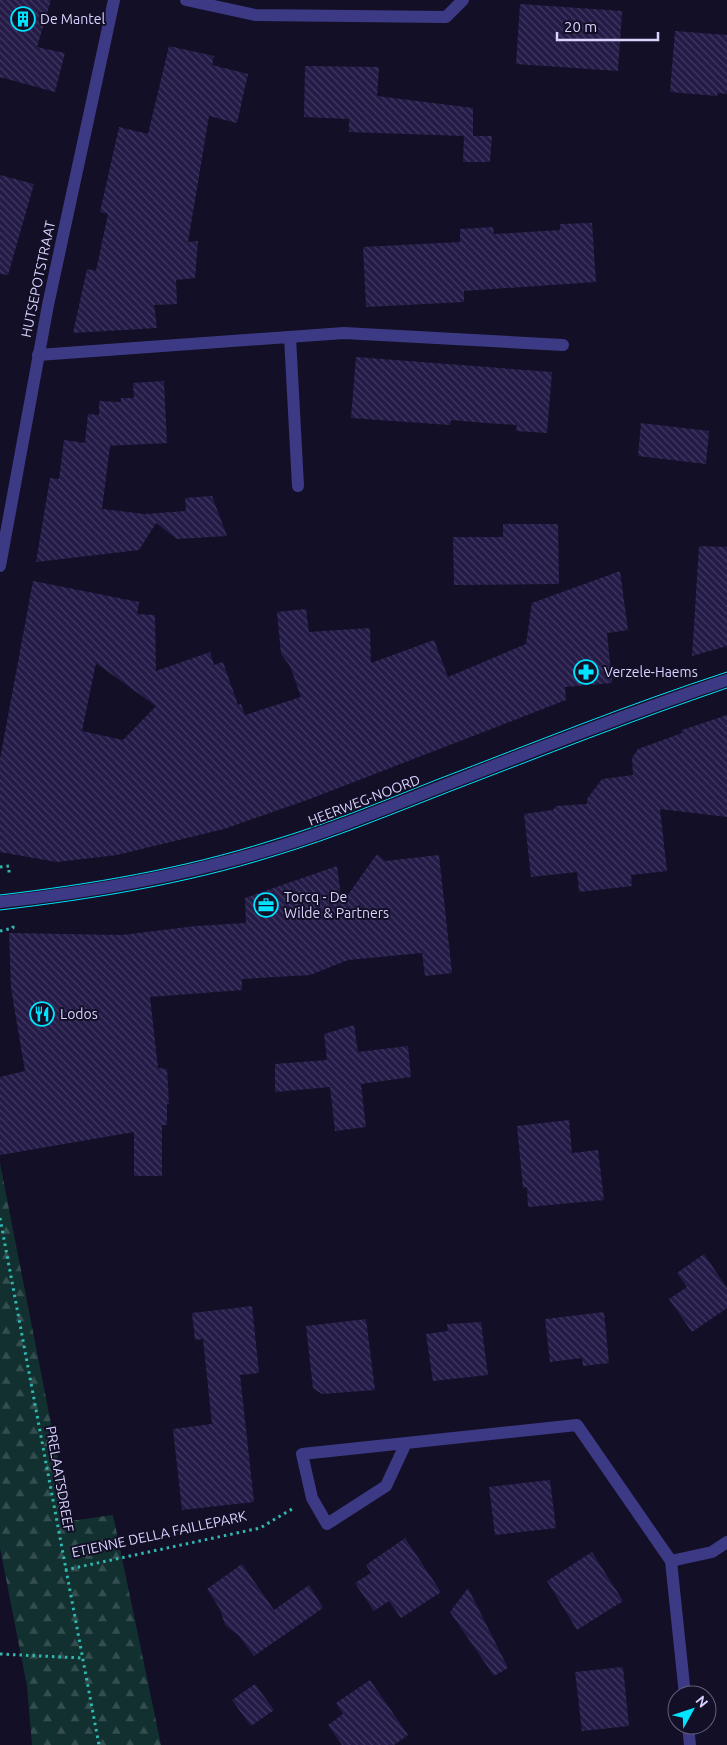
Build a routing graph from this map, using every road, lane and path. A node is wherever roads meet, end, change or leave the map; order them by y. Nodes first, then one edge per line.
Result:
1 (114, 0) edge
2 (186, 0) edge
3 (463, 0) edge
4 (290, 338) junction
5 (563, 345) dead end
6 (38, 355) junction
7 (298, 486) dead end
8 (0, 566) edge
9 (727, 680) edge
10 (0, 902) edge
11 (0, 1218) edge
12 (406, 1443) junction
13 (312, 1498) junction
14 (727, 1542) edge
15 (671, 1561) junction
16 (65, 1570) junction
17 (0, 1654) edge
18 (82, 1658) junction
19 (684, 1685) edge
20 (99, 1745) edge

1 - 6 street, HUTSEPOTSTRAAT
2 - 3 street
4 - 5 street
4 - 6 street
4 - 7 street
6 - 8 street, HUTSEPOTSTRAAT
9 - 10 street, HEERWEG-NOORD
11 - 16 path, PRELAATSDREEF
12 - 13 street
12 - 13 street
12 - 15 street
13 - 16 path, ETIENNE DELLA FAILLEPARK
14 - 15 street
15 - 19 street
16 - 18 path, PRELAATSDREEF
17 - 18 path
18 - 20 path, PRELAATSDREEF

